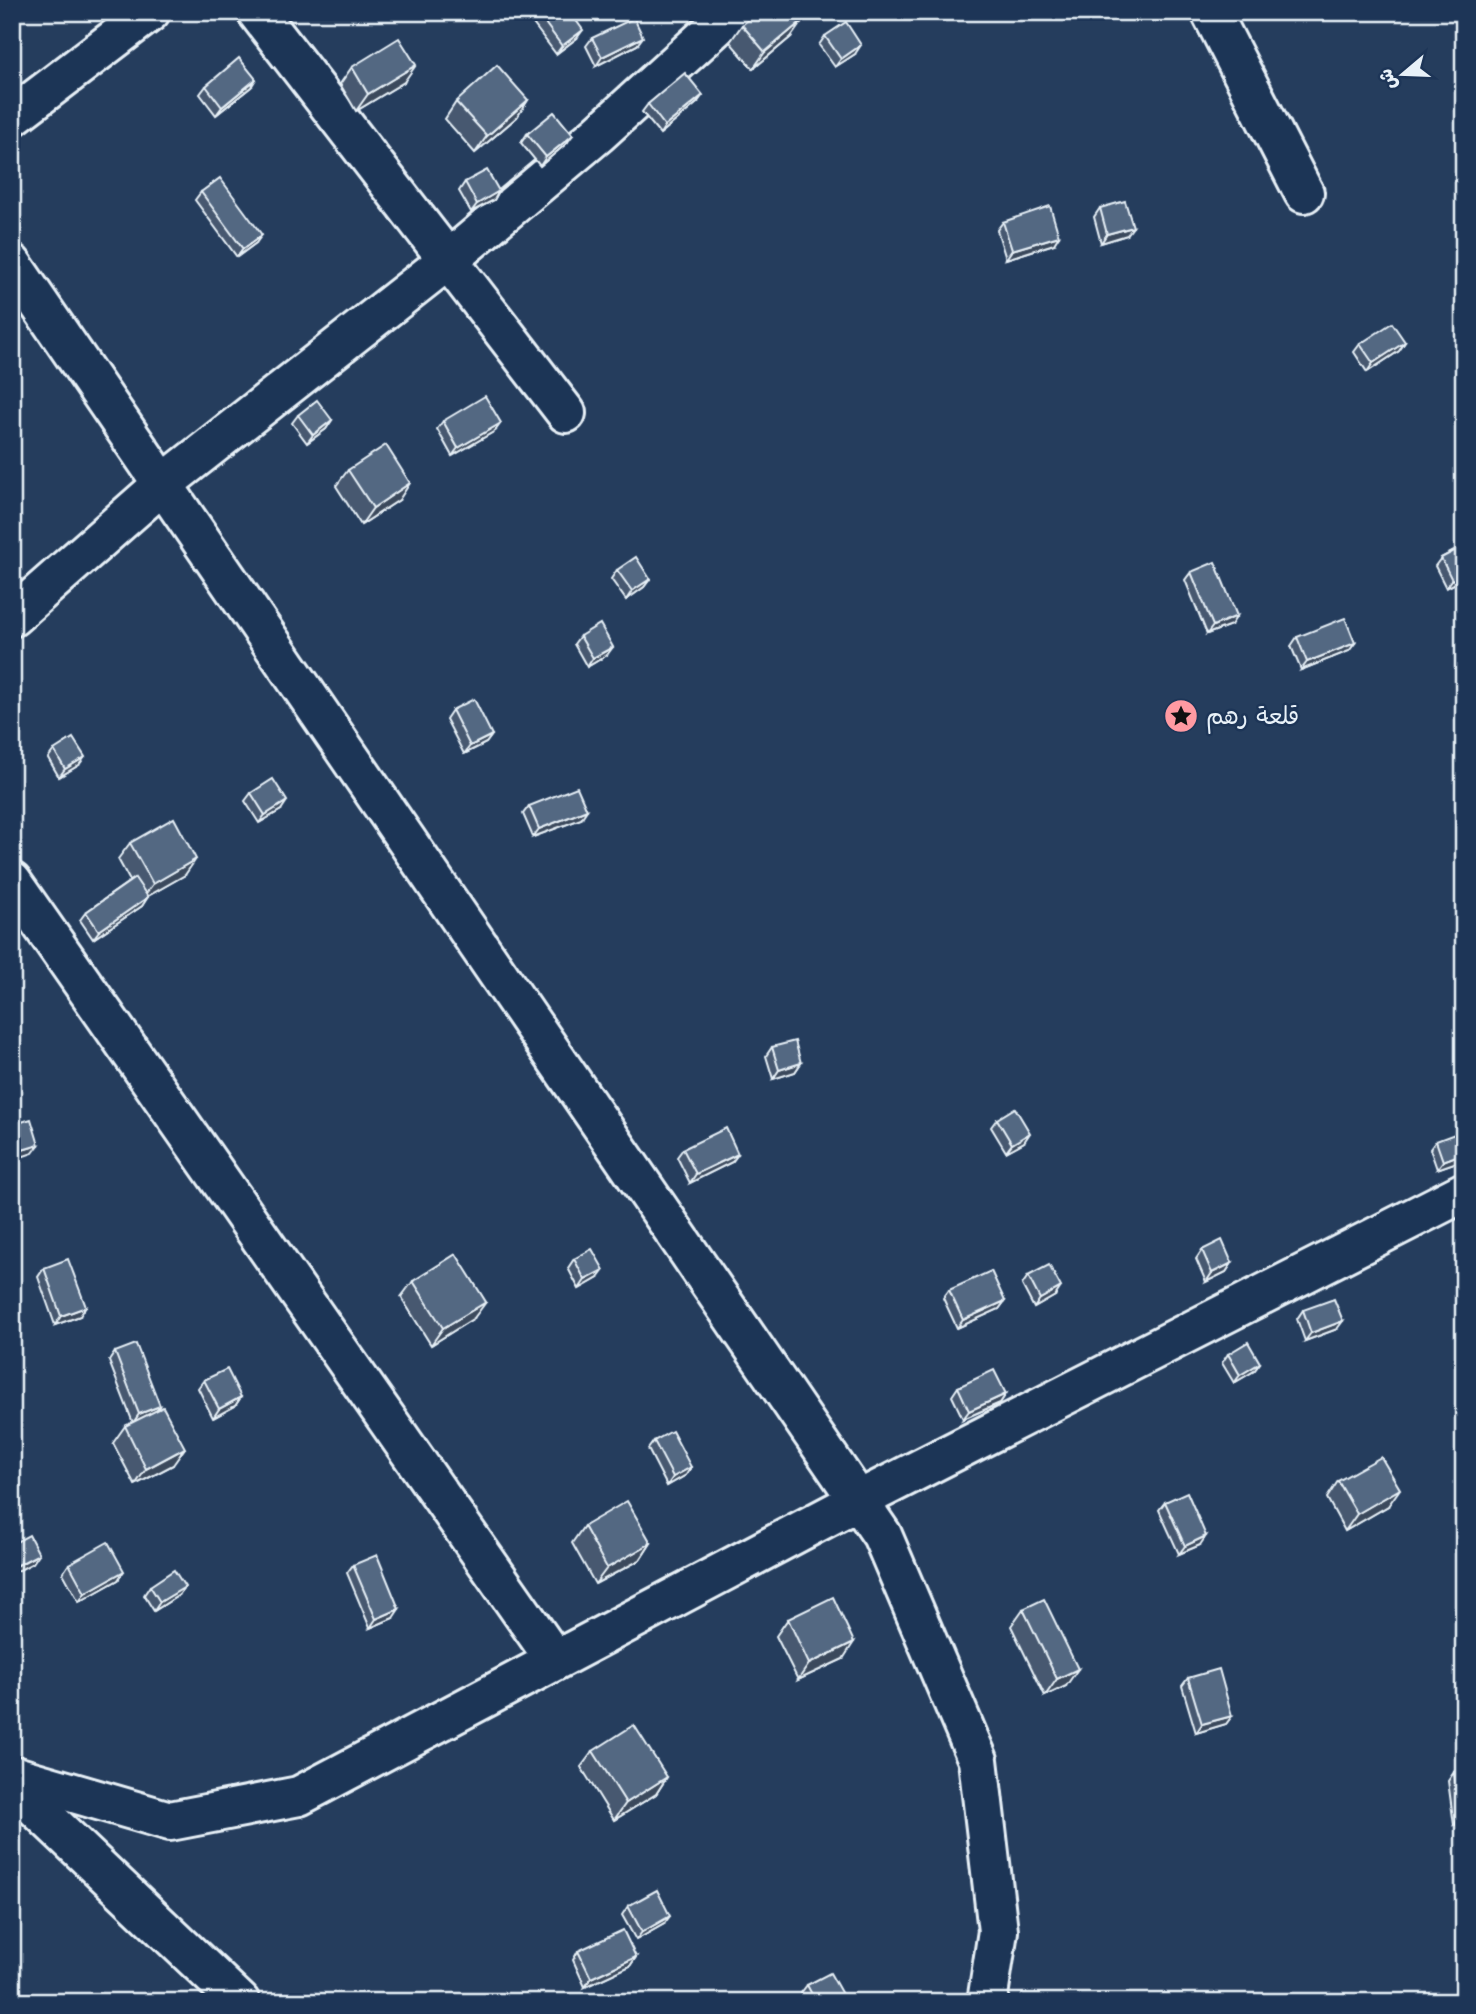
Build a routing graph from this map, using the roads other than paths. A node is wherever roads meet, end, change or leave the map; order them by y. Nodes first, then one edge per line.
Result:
1 (150, 12) edge
2 (257, 12) edge
3 (725, 12) edge
4 (1211, 12) edge
5 (12, 117) edge
6 (1304, 193) dead end
7 (448, 260) junction
8 (12, 264) edge
9 (566, 413) dead end
10 (163, 484) junction
11 (12, 617) edge
12 (12, 882) edge
13 (1464, 1192) edge
14 (859, 1500) junction
15 (555, 1660) junction
16 (12, 1775) edge
17 (12, 1785) edge
18 (240, 2002) edge
19 (987, 2002) edge

1 - 5 street
2 - 7 street
3 - 7 street
4 - 6 street
7 - 9 street
7 - 10 street
8 - 10 street
10 - 11 street
10 - 14 street
12 - 15 street
13 - 14 street
14 - 15 street
14 - 19 street
15 - 16 street
17 - 18 street

